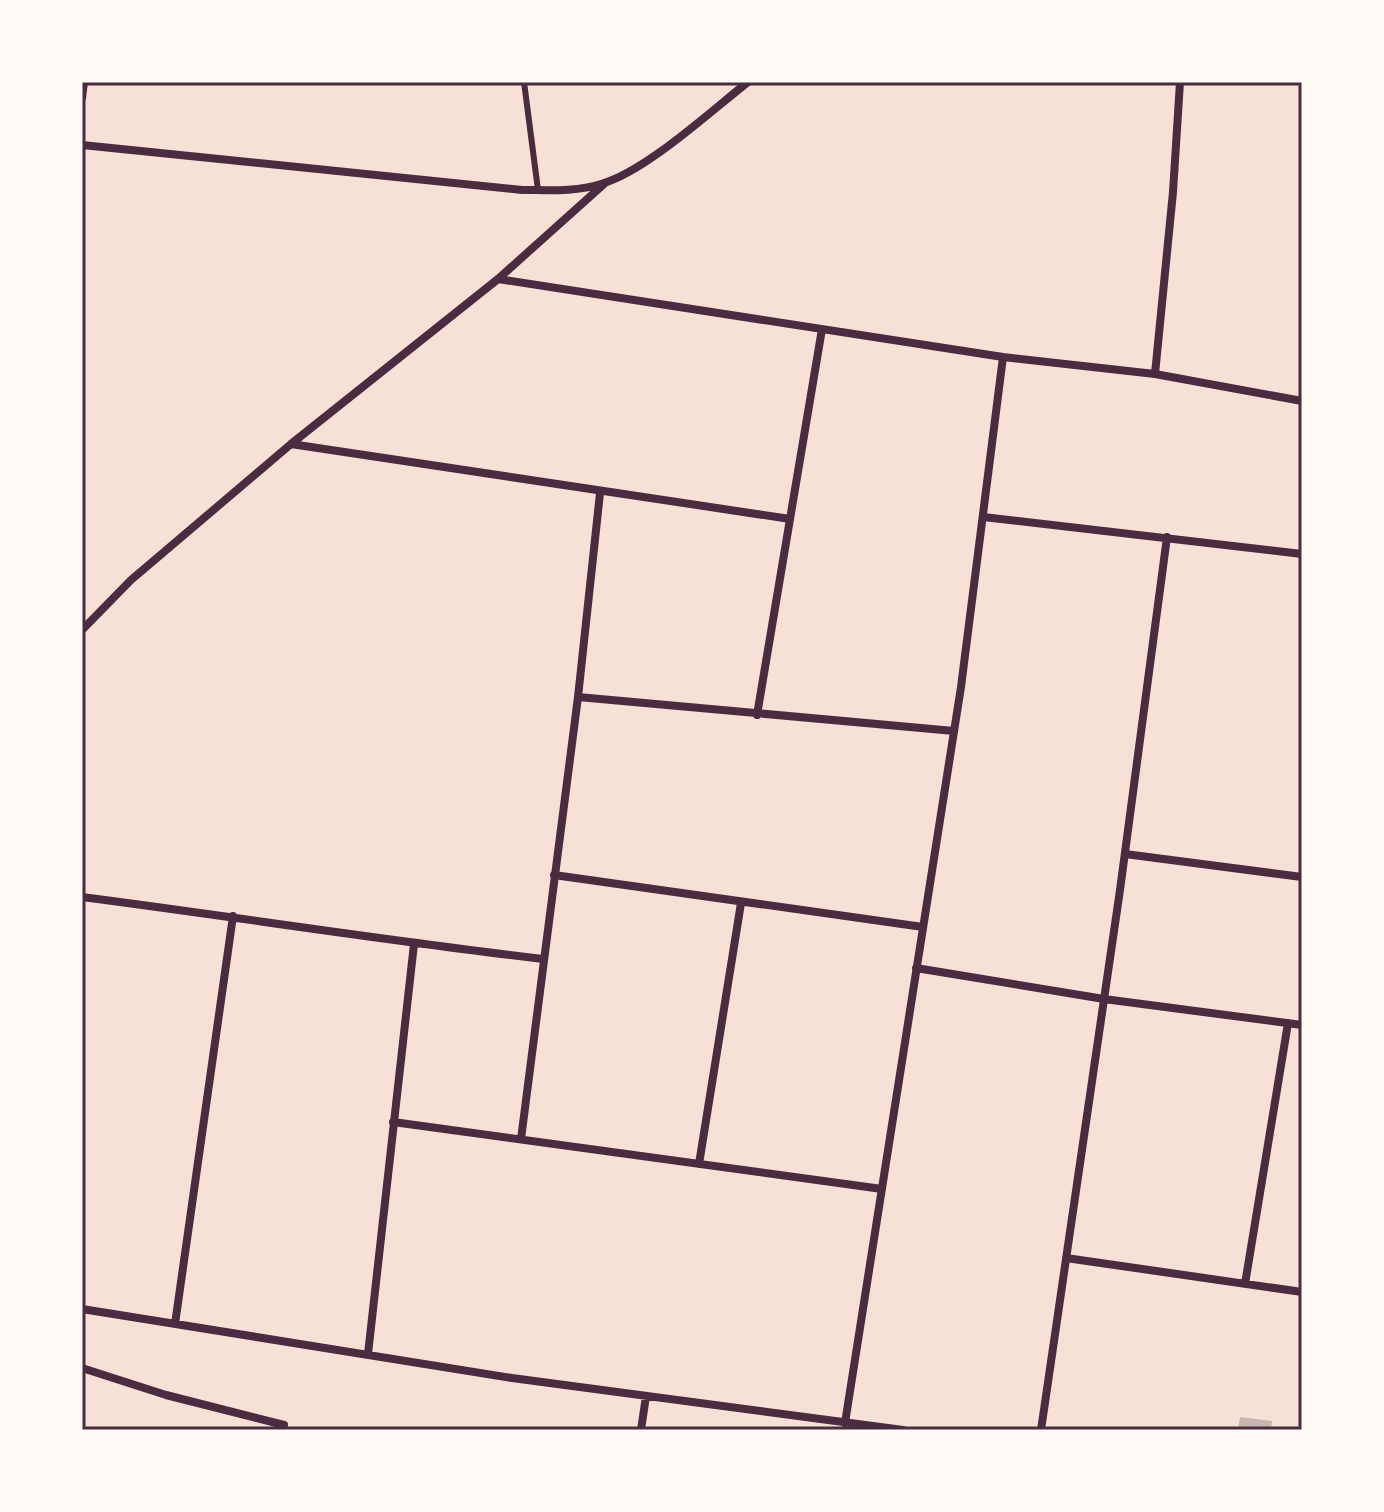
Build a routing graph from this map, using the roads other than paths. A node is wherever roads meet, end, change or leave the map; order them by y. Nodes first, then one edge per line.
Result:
1 (84, 82) edge
2 (524, 82) edge
3 (748, 82) edge
4 (1180, 82) edge
5 (82, 98) edge
6 (82, 145) edge
7 (604, 184) junction
8 (538, 190) junction
9 (498, 279) junction
10 (822, 329) junction
11 (1003, 357) junction
12 (1155, 374) junction
13 (1302, 401) edge
14 (291, 444) junction
15 (600, 493) junction
16 (983, 517) junction
17 (790, 519) junction
18 (1167, 537) junction
19 (1302, 554) edge
20 (82, 630) edge
21 (578, 697) junction
22 (757, 715) junction
23 (954, 731) junction
24 (1125, 854) junction
25 (554, 875) junction
26 (1302, 877) edge
27 (82, 897) edge
28 (741, 903) junction
29 (233, 916) junction
30 (923, 927) junction
31 (414, 944) junction
32 (543, 959) junction
33 (916, 968) junction
34 (1104, 999) junction
35 (1288, 1023) junction
36 (1302, 1025) edge
37 (393, 1122) junction
38 (521, 1139) junction
39 (699, 1164) junction
40 (882, 1189) junction
41 (1066, 1258) junction
42 (1245, 1284) junction
43 (1302, 1292) edge
44 (82, 1309) edge
45 (175, 1324) junction
46 (368, 1354) junction
47 (82, 1368) edge
48 (646, 1396) junction
49 (845, 1423) junction
50 (284, 1425) dead end
51 (641, 1430) edge
52 (903, 1430) edge
53 (1041, 1430) edge

1 - 5 street
2 - 8 lane
3 - 7 street
4 - 12 street
6 - 8 street
7 - 8 street
7 - 9 street
9 - 10 street
9 - 14 street
10 - 11 street
10 - 17 street
11 - 12 street
11 - 16 street
12 - 13 street
14 - 15 street
14 - 20 street
15 - 17 street
15 - 21 street
16 - 18 street
16 - 23 street
17 - 22 street
18 - 19 street
18 - 24 street
21 - 22 street
21 - 25 street
22 - 23 street
23 - 30 street
24 - 26 street
24 - 34 street
25 - 28 street
25 - 32 street
27 - 29 street
28 - 30 street
28 - 39 street
29 - 31 street
29 - 45 street
30 - 33 street
31 - 32 street
31 - 37 street
32 - 38 street
33 - 34 street
33 - 40 street
34 - 35 street
34 - 41 street
35 - 36 street
35 - 42 street
37 - 38 street
37 - 46 street
38 - 39 street
39 - 40 street
40 - 49 street
41 - 42 street
41 - 53 street
42 - 43 street
44 - 45 street
45 - 46 street
46 - 48 street
47 - 50 street
48 - 49 street
48 - 51 street
49 - 52 street

